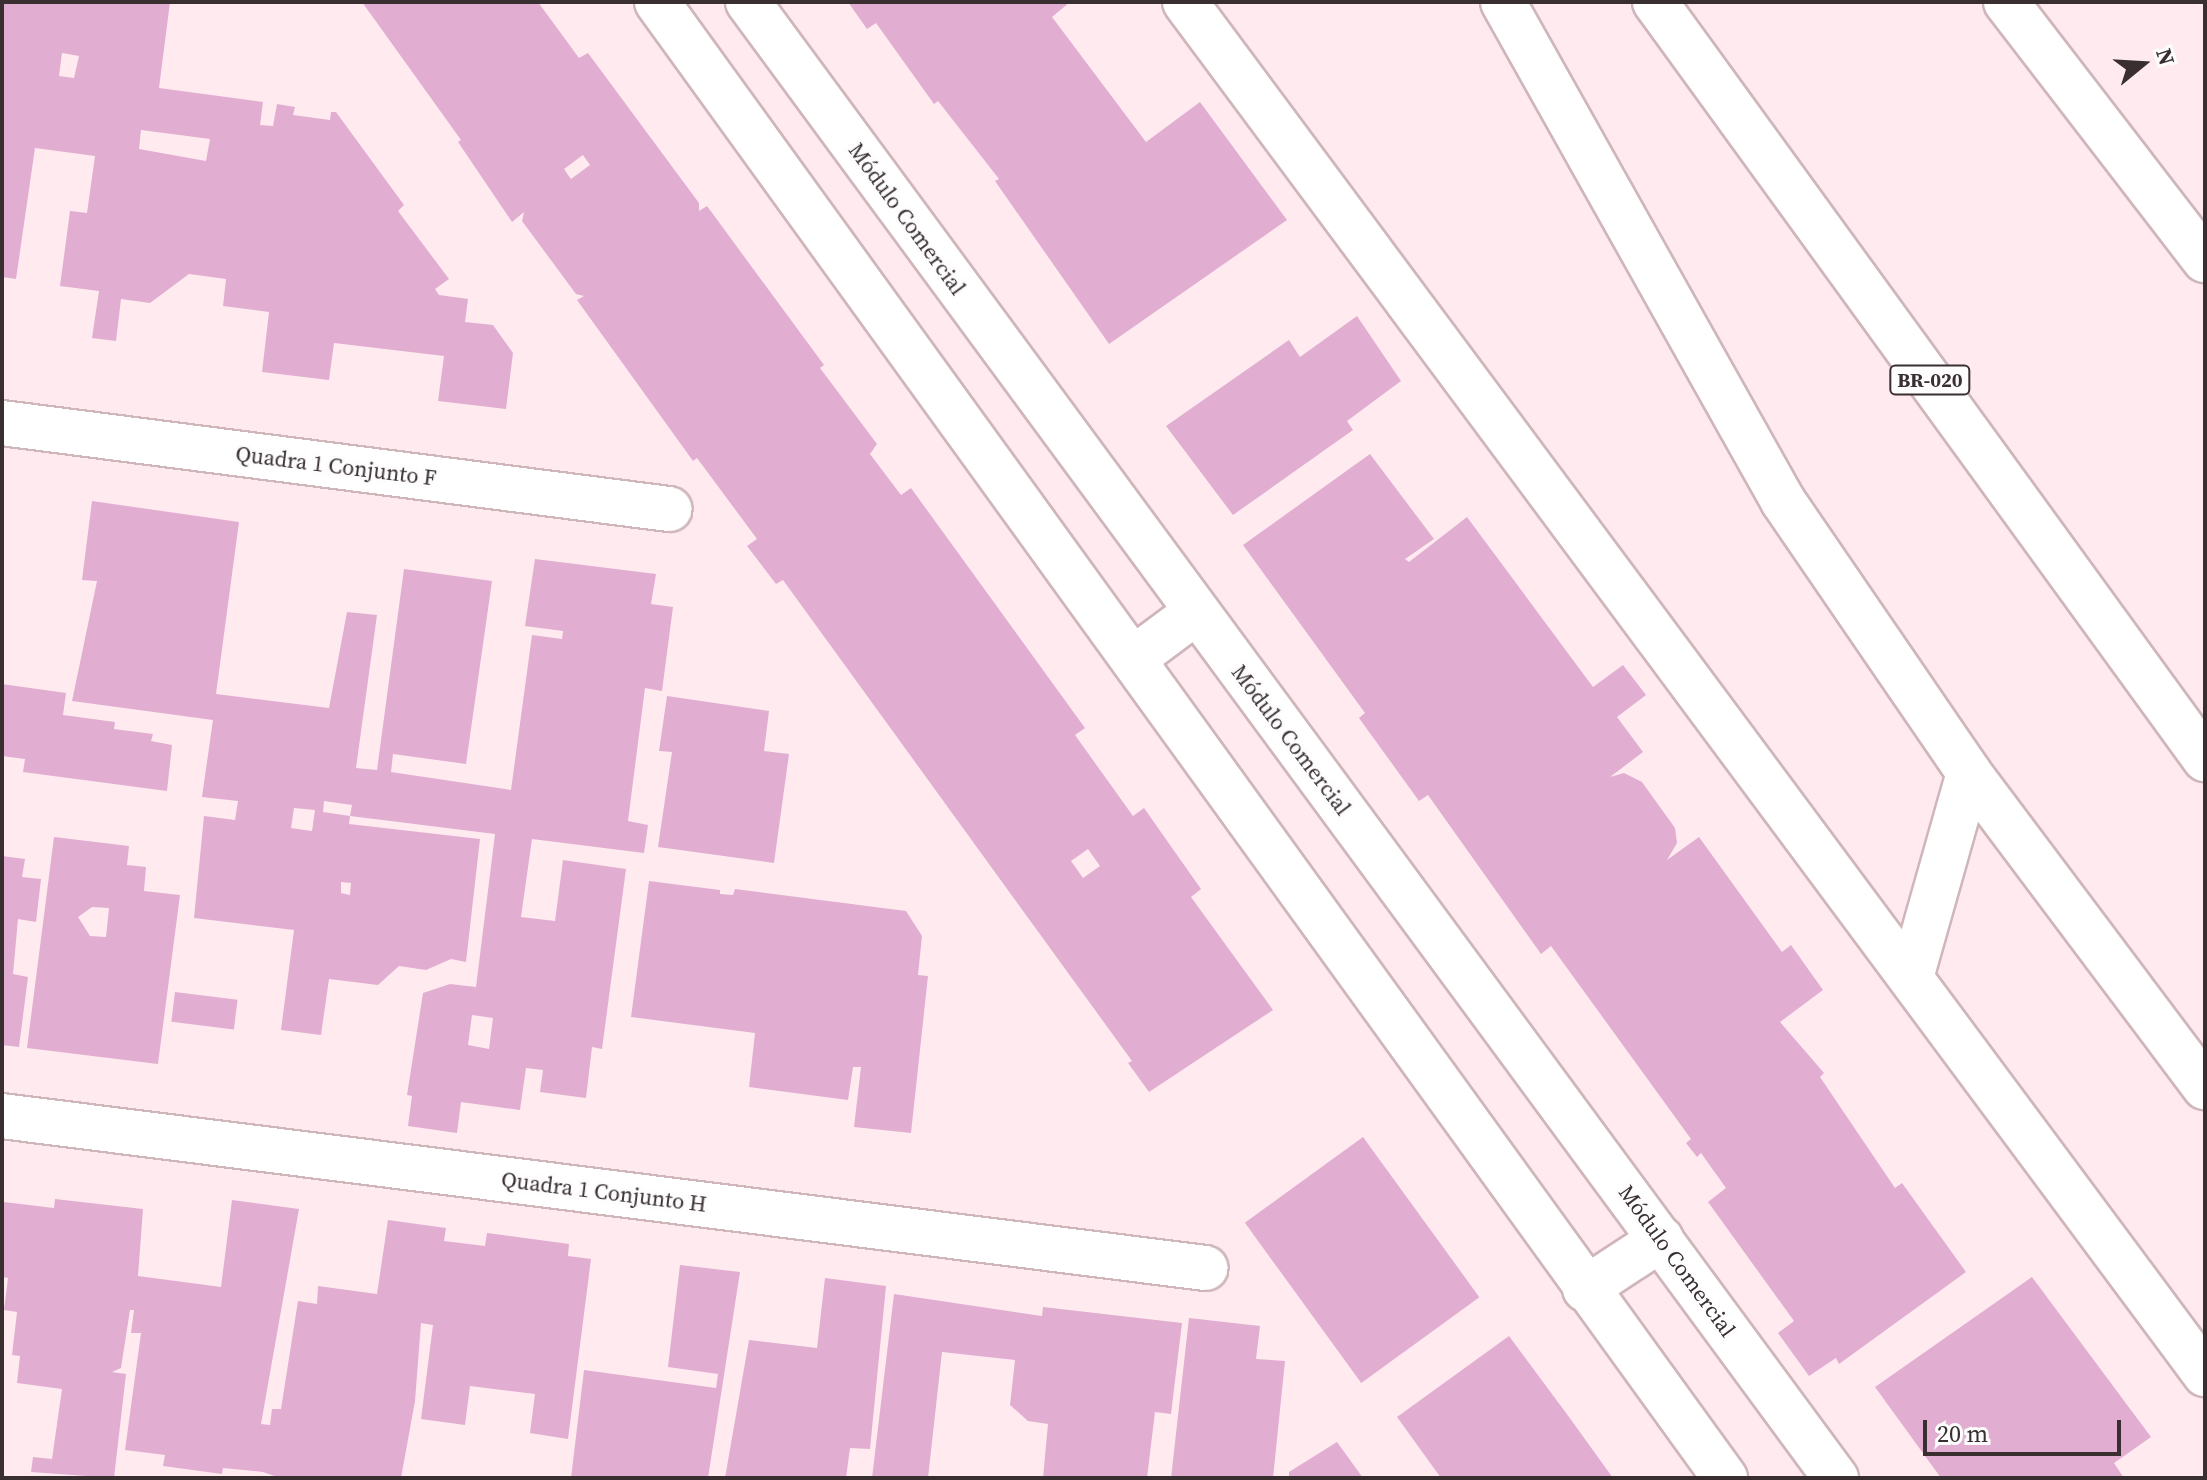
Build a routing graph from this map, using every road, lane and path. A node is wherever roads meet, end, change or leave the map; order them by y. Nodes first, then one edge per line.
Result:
1 (657, 2) edge
2 (748, 2) edge
3 (1185, 2) edge
4 (1503, 2) edge
5 (1655, 2) edge
6 (2006, 2) edge
7 (2205, 260) edge
8 (2, 423) edge
9 (669, 509) dead end
10 (1196, 612) junction
11 (1133, 659) junction
12 (2205, 759) edge
13 (1969, 773) junction
14 (1912, 974) junction
15 (2205, 1087) edge
16 (2, 1116) edge
17 (1661, 1239) junction
18 (1205, 1268) dead end
19 (1585, 1289) junction
20 (2205, 1374) edge
21 (1725, 1478) edge
22 (1836, 1478) edge

1 - 11 main road
2 - 10 main road, Módulo Comercial
3 - 14 main road
4 - 13 main road
5 - 12 main road, BR-020
6 - 7 main road
8 - 9 main road, Quadra 1 Conjunto F
10 - 11 main road
10 - 17 main road, Módulo Comercial
11 - 19 main road
13 - 14 main road
13 - 15 main road
14 - 20 main road
16 - 18 main road, Quadra 1 Conjunto H
17 - 19 main road
17 - 22 main road, Módulo Comercial
19 - 21 main road

